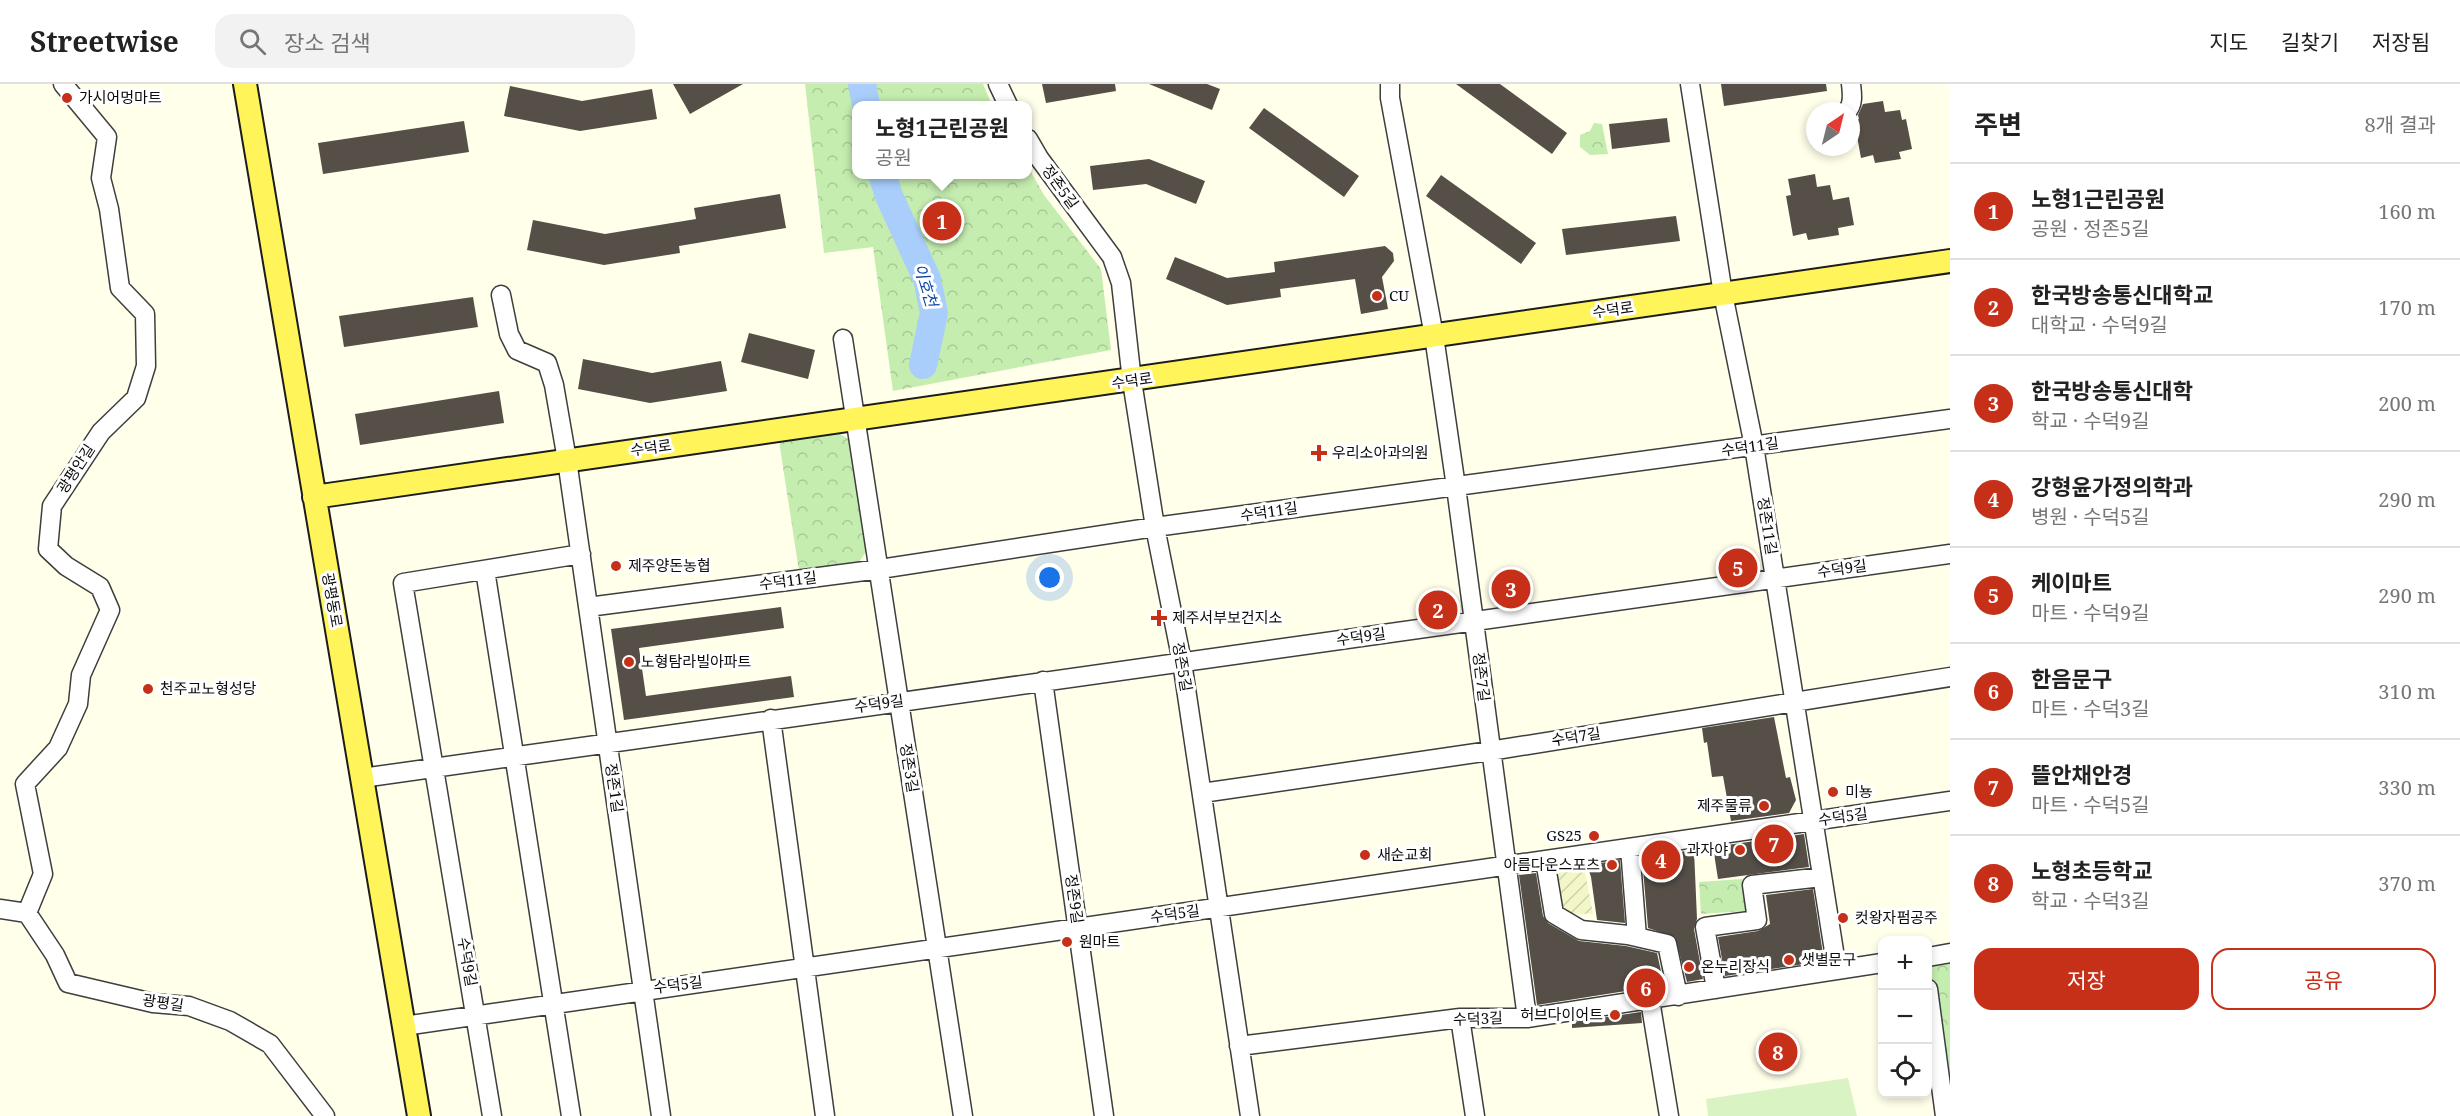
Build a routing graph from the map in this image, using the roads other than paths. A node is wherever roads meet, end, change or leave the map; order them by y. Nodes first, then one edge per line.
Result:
1 (63, 84) edge
2 (245, 84) edge
3 (998, 84) edge
4 (1390, 84) edge
5 (1690, 84) edge
6 (1851, 84) edge
7 (1006, 101) edge
8 (1851, 102) edge
9 (1032, 145) edge
10 (1950, 261) edge
11 (1723, 294) junction
12 (501, 295) dead end
13 (1434, 336) junction
14 (843, 339) dead end
15 (1132, 381) junction
16 (1950, 419) edge
17 (857, 420) junction
18 (1754, 446) junction
19 (567, 459) junction
20 (1456, 487) junction
21 (315, 497) junction
22 (1155, 527) junction
23 (580, 554) junction
24 (1950, 554) edge
25 (880, 569) junction
26 (485, 570) junction
27 (1775, 579) junction
28 (588, 607) junction
29 (1473, 621) junction
30 (1182, 662) junction
31 (1950, 677) edge
32 (1043, 681) junction
33 (1794, 701) junction
34 (899, 702) junction
35 (771, 719) junction
36 (607, 742) junction
37 (1490, 751) junction
38 (514, 756) junction
39 (434, 768) junction
40 (362, 778) junction
41 (1202, 793) junction
42 (1950, 801) edge
43 (1812, 821) junction
44 (1630, 848) junction
45 (1545, 860) junction
46 (1505, 866) junction
47 (1822, 877) junction
48 (1219, 908) junction
49 (0, 909) edge
50 (27, 913) junction
51 (1078, 928) junction
52 (1637, 937) junction
53 (937, 949) junction
54 (1950, 953) edge
55 (1932, 956) edge
56 (1878, 964) edge
57 (805, 969) junction
58 (1837, 970) junction
59 (1716, 989) junction
60 (643, 990) junction
61 (1928, 990) edge
62 (1678, 996) junction
63 (1650, 1000) junction
64 (552, 1004) junction
65 (476, 1015) junction
66 (1460, 1018) junction
67 (1527, 1018) junction
68 (404, 1026) junction
69 (1239, 1046) junction
70 (1946, 1094) edge
71 (325, 1116) edge
72 (419, 1116) edge
73 (492, 1116) edge
74 (571, 1116) edge
75 (661, 1116) edge
76 (825, 1116) edge
77 (963, 1116) edge
78 (1104, 1116) edge
79 (1250, 1116) edge
80 (1475, 1116) edge
81 (1670, 1116) edge
82 (1945, 1116) edge

1 - 50 street, 광평안길
2 - 21 main road, 광평동로
3 - 7 street
4 - 13 street, 정존7길
5 - 11 street, 정존11길
6 - 8 street
9 - 15 street, 정존5길
10 - 11 main road, 수덕로
11 - 13 main road, 수덕로
11 - 18 street, 정존11길
12 - 19 street, 정존1길
13 - 15 main road, 수덕로
13 - 20 street, 정존7길
14 - 17 street, 정존3길
15 - 17 main road, 수덕로
15 - 22 street, 정존5길
16 - 18 street, 수덕11길
17 - 19 main road, 수덕로
17 - 25 street, 정존3길
18 - 20 street, 수덕11길
18 - 27 street, 정존11길
19 - 21 main road, 수덕로
19 - 23 street, 정존1길
20 - 22 street, 수덕11길
20 - 29 street, 정존7길
21 - 40 main road, 광평동로
22 - 25 street, 수덕11길
22 - 30 street, 정존5길
23 - 26 street, 수덕9길
23 - 28 street, 정존1길
24 - 27 street, 수덕9길
25 - 28 street, 수덕11길
25 - 34 street, 정존3길
26 - 38 street
26 - 39 street, 수덕9길
27 - 29 street, 수덕9길
27 - 33 street, 정존11길
28 - 36 street, 정존1길
29 - 30 street, 수덕9길
29 - 37 street, 정존7길
30 - 32 street, 수덕9길
30 - 41 street, 정존5길
31 - 33 street, 수덕7길
32 - 34 street, 수덕9길
32 - 51 street, 정존9길
33 - 37 street, 수덕7길
33 - 43 street, 정존11길
34 - 35 street, 수덕9길
34 - 53 street, 정존3길
35 - 36 street, 수덕9길
35 - 57 street
36 - 38 street, 수덕9길
36 - 60 street, 정존1길
37 - 41 street, 수덕7길
37 - 46 street, 정존7길
38 - 39 street, 수덕9길
38 - 64 street
39 - 40 street, 수덕9길
39 - 65 street, 수덕9길
40 - 68 main road, 광평동로
41 - 48 street, 정존5길
42 - 43 street, 수덕5길
43 - 44 street, 수덕5길
43 - 47 street, 정존11길
44 - 45 street, 수덕5길
44 - 52 street
45 - 46 street, 수덕5길
45 - 52 street
46 - 48 street, 수덕5길
46 - 67 street, 정존7길
47 - 58 street, 정존11길
47 - 59 street
48 - 51 street, 수덕5길
48 - 69 street, 정존5길
49 - 50 street
50 - 71 street, 광평길
51 - 53 street, 수덕5길
51 - 78 street, 정존9길
52 - 62 street
53 - 57 street, 수덕5길
53 - 77 street, 정존3길
54 - 55 street
56 - 58 street, 수덕3길
57 - 60 street, 수덕5길
57 - 76 street
58 - 59 street, 수덕3길
59 - 62 street, 수덕3길
60 - 64 street, 수덕5길
60 - 75 street, 정존1길
61 - 70 street
62 - 63 street, 수덕3길
63 - 67 street, 수덕3길
63 - 81 street
64 - 65 street, 수덕5길
64 - 74 street
65 - 68 street, 수덕5길
65 - 73 street
66 - 67 street, 수덕3길
66 - 69 street, 수덕3길
66 - 80 street
68 - 72 main road, 광평동로
69 - 79 street, 정존5길
70 - 82 street

